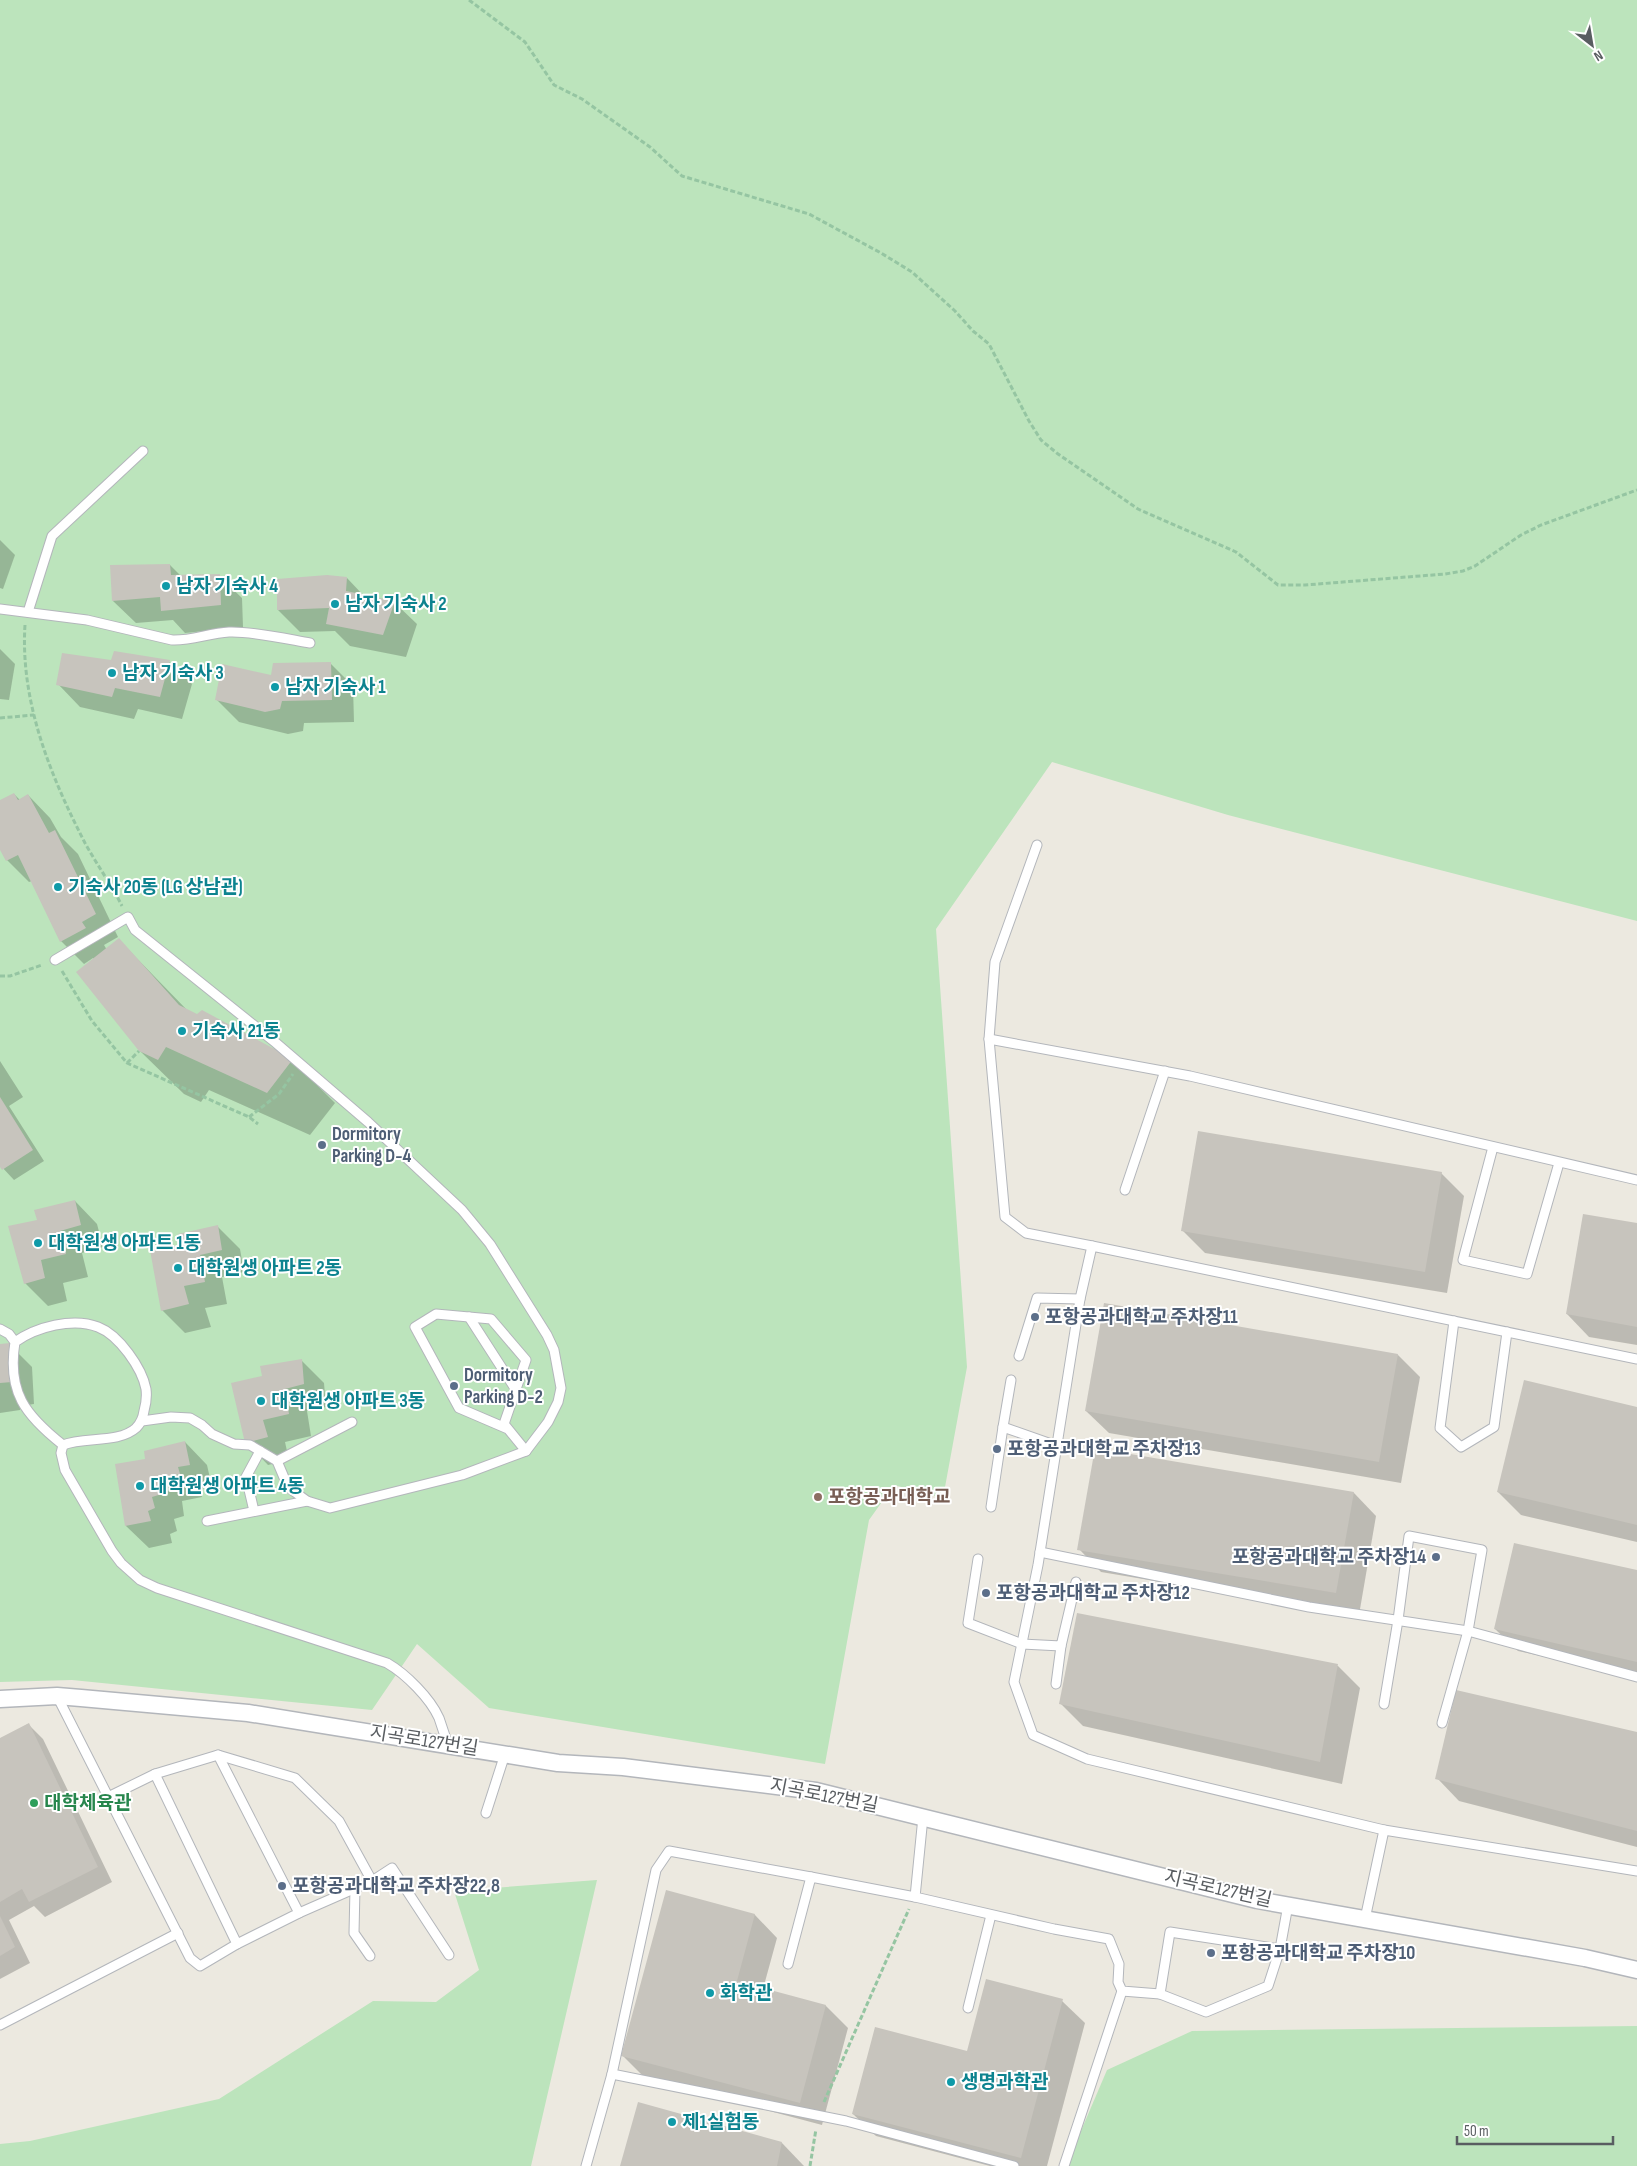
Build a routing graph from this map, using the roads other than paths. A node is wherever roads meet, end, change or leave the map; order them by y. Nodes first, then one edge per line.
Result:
1 (143, 451) dead end
2 (0, 608) edge
3 (28, 612) junction
4 (310, 643) dead end
5 (1037, 845) dead end
6 (55, 960) road end
7 (989, 1038) junction
8 (1165, 1071) junction
9 (1493, 1147) junction
10 (1559, 1163) junction
11 (1637, 1180) edge
12 (1125, 1190) dead end
13 (1092, 1246) junction
14 (1080, 1299) junction
15 (469, 1317) junction
16 (1454, 1321) junction
17 (0, 1329) edge
18 (1507, 1332) junction
19 (15, 1342) junction
20 (1019, 1356) dead end
21 (1637, 1359) edge
22 (1011, 1380) dead end
23 (516, 1390) junction
24 (142, 1421) junction
25 (352, 1422) dead end
26 (1003, 1427) junction
27 (508, 1429) junction
28 (63, 1445) junction
29 (1057, 1446) junction
30 (260, 1451) junction
31 (526, 1451) junction
32 (277, 1461) junction
33 (307, 1501) junction
34 (991, 1508) dead end
35 (254, 1511) junction
36 (207, 1521) dead end
37 (1040, 1552) junction
38 (978, 1559) dead end
39 (1076, 1582) dead end
40 (1398, 1620) junction
41 (1468, 1631) junction
42 (1022, 1644) junction
43 (1061, 1646) junction
44 (1637, 1677) edge
45 (1056, 1684) dead end
46 (57, 1696) junction
47 (0, 1699) edge
48 (1384, 1704) dead end
49 (1442, 1722) dead end
50 (448, 1745) junction
51 (505, 1754) junction
52 (218, 1755) junction
53 (155, 1774) junction
54 (108, 1797) junction
55 (486, 1813) dead end
56 (923, 1817) junction
57 (1384, 1830) junction
58 (1637, 1871) edge
59 (811, 1876) junction
60 (372, 1881) junction
61 (356, 1888) junction
62 (915, 1897) junction
63 (1288, 1905) junction
64 (299, 1914) junction
65 (991, 1915) junction
66 (1365, 1919) junction
67 (178, 1933) junction
68 (238, 1944) junction
69 (1280, 1949) junction
70 (449, 1955) dead end
71 (370, 1956) dead end
72 (788, 1964) dead end
73 (1637, 1970) edge
74 (1122, 1991) junction
75 (1160, 1994) junction
76 (968, 2008) dead end
77 (0, 2025) edge
78 (612, 2074) junction
79 (586, 2166) edge
80 (1014, 2166) edge
81 (1064, 2166) edge

1 - 3 lane
2 - 3 lane
3 - 4 lane
5 - 7 lane
6 - 31 lane
7 - 8 lane
7 - 13 lane
8 - 9 lane
8 - 12 lane
9 - 10 lane
9 - 10 lane
10 - 11 lane
13 - 14 lane
13 - 16 lane
14 - 20 lane
14 - 29 lane
15 - 23 lane
15 - 23 lane
15 - 27 lane
16 - 18 lane
16 - 18 lane
17 - 19 lane
18 - 21 lane
19 - 24 lane
19 - 28 lane
22 - 26 lane
23 - 27 lane
24 - 28 lane
24 - 30 lane
25 - 32 lane
26 - 29 lane
26 - 34 lane
27 - 31 lane
28 - 50 lane
29 - 37 lane
30 - 32 lane
30 - 35 lane
31 - 33 lane
32 - 33 lane
33 - 35 lane
35 - 36 lane
37 - 40 lane
37 - 42 lane
38 - 42 lane
39 - 43 lane
40 - 41 lane
40 - 41 lane
40 - 48 lane
41 - 44 lane
41 - 49 lane
42 - 43 lane
42 - 57 lane
43 - 45 lane
46 - 47 street, 지곡로127번길
46 - 50 street, 지곡로127번길
46 - 54 lane
50 - 51 street, 지곡로127번길
51 - 55 lane
51 - 56 street, 지곡로127번길
52 - 53 lane
52 - 60 lane
52 - 64 lane
53 - 54 lane
53 - 68 lane
54 - 67 lane
56 - 62 lane
56 - 63 street, 지곡로127번길
57 - 58 lane
57 - 66 lane
59 - 62 lane
59 - 72 lane
59 - 78 lane
60 - 61 lane
60 - 70 lane
61 - 64 lane
61 - 71 lane
62 - 65 lane
63 - 66 street, 지곡로127번길
63 - 69 lane
64 - 68 lane
65 - 74 lane
65 - 76 lane
66 - 73 street, 지곡로127번길
67 - 68 lane
67 - 77 lane
69 - 75 lane
69 - 75 lane
74 - 75 lane
74 - 81 lane
78 - 79 lane
78 - 80 lane

